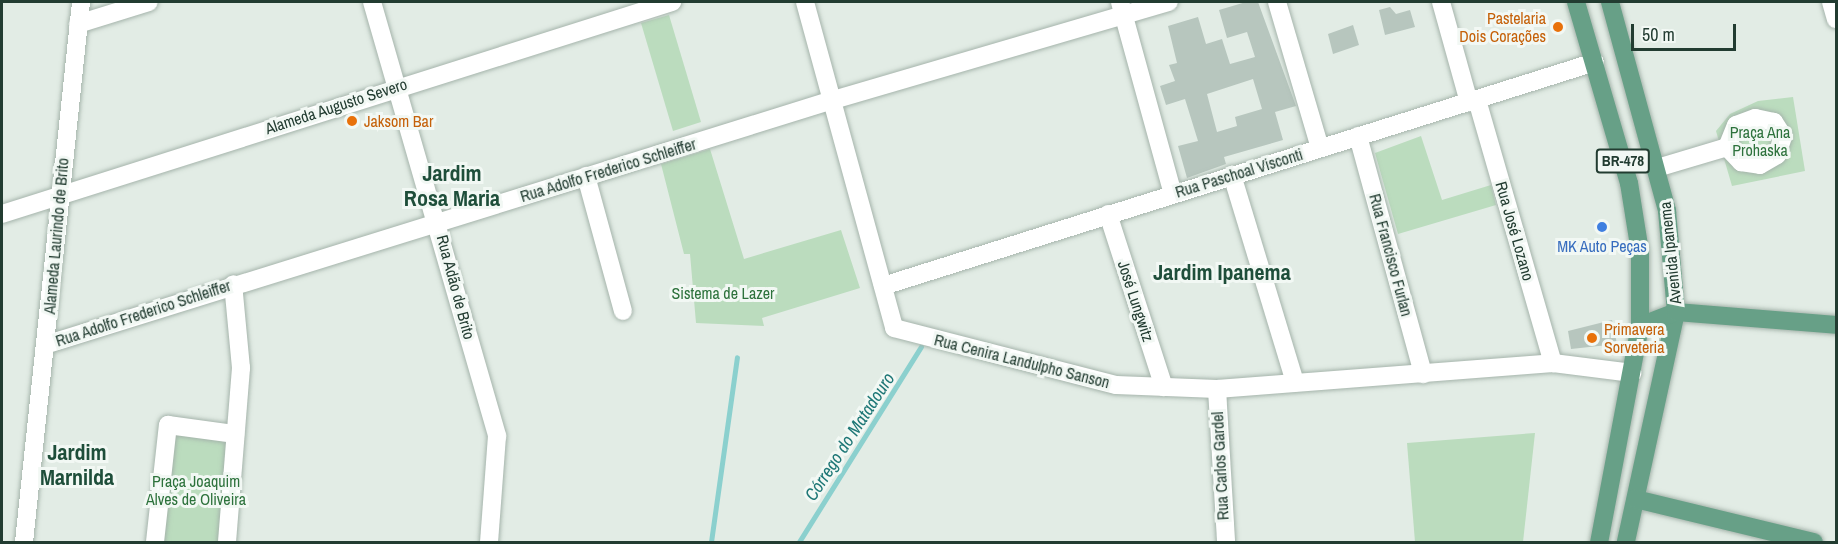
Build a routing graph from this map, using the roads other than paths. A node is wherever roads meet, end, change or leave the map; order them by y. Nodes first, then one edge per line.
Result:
1 (81, 2) edge
2 (149, 2) edge
3 (372, 2) edge
4 (672, 2) edge
5 (805, 2) edge
6 (1169, 2) edge
7 (1276, 2) edge
8 (1440, 2) edge
9 (1576, 2) edge
10 (1610, 2) edge
11 (1831, 2) edge
12 (1122, 8) edge
13 (1836, 18) edge
14 (78, 24) junction
15 (1595, 62) junction
16 (394, 87) junction
17 (833, 100) junction
18 (1473, 101) junction
19 (1358, 136) junction
20 (1727, 147) dead end
21 (1320, 148) junction
22 (1657, 168) junction
23 (1232, 176) junction
24 (586, 177) junction
25 (1173, 194) junction
26 (58, 195) junction
27 (2, 214) edge
28 (1108, 214) junction
29 (438, 223) junction
30 (233, 284) junction
31 (883, 286) junction
32 (623, 311) dead end
33 (1676, 312) junction
34 (1836, 325) edge
35 (1640, 326) junction
36 (48, 344) junction
37 (1553, 363) junction
38 (1632, 373) junction
39 (1424, 374) junction
40 (1295, 383) junction
41 (1164, 387) junction
42 (1217, 389) junction
43 (235, 434) junction
44 (1636, 499) junction
45 (24, 543) edge
46 (155, 543) edge
47 (227, 543) edge
48 (489, 543) edge
49 (1226, 543) edge
50 (1599, 543) edge
51 (1626, 543) edge
52 (1814, 543) edge

1 - 14 street, Alameda Laurindo de Brito
2 - 14 street
3 - 16 street, Rua Adão de Brito
4 - 16 street, Alameda Augusto Severo
5 - 17 street, Rua Cenira Landulpho Sanson
6 - 12 street, Rua Adolfo Frederico Schleiffer
7 - 21 street
8 - 18 street, Rua José Lozano
9 - 15 main road, Avenida Ipanema / BR-478
10 - 22 main road, Avenida Ipanema / BR-478
11 - 13 street
12 - 17 street, Rua Adolfo Frederico Schleiffer
12 - 25 street
14 - 26 street, Alameda Laurindo de Brito
15 - 18 street, Rua Paschoal Visconti
15 - 35 main road, Avenida Ipanema / BR-478
16 - 26 street, Alameda Augusto Severo
16 - 29 street, Rua Adão de Brito
17 - 24 street, Rua Adolfo Frederico Schleiffer
17 - 31 street, Rua Cenira Landulpho Sanson
18 - 19 street, Rua Paschoal Visconti
18 - 37 street, Rua José Lozano
19 - 21 street, Rua Paschoal Visconti
19 - 39 street, Rua Francisco Furlan
20 - 22 street
21 - 23 street, Rua Paschoal Visconti
22 - 33 main road, Avenida Ipanema / BR-478
23 - 25 street, Rua Paschoal Visconti
23 - 40 street
24 - 29 street, Rua Adolfo Frederico Schleiffer
24 - 32 street
25 - 28 street, Rua Paschoal Visconti
26 - 27 street, Alameda Augusto Severo
26 - 36 street, Alameda Laurindo de Brito
28 - 31 street, Rua Paschoal Visconti
28 - 41 street, José Lungwitz
29 - 30 street, Rua Adolfo Frederico Schleiffer
29 - 48 street, Rua Adão de Brito
30 - 36 street, Rua Adolfo Frederico Schleiffer
30 - 43 street
31 - 41 street, Rua Cenira Landulpho Sanson
33 - 34 main road
33 - 35 main road
33 - 44 main road, Avenida Ipanema / BR-478
35 - 38 main road, Avenida Ipanema / BR-478
36 - 45 street, Alameda Laurindo de Brito
37 - 38 street, Rua Cenira Landulpho Sanson
37 - 39 street, Rua Cenira Landulpho Sanson
38 - 50 main road, Avenida Ipanema / BR-478
39 - 40 street, Rua Cenira Landulpho Sanson
40 - 42 street, Rua Cenira Landulpho Sanson
41 - 42 street, Rua Cenira Landulpho Sanson
42 - 49 street, Rua Carlos Gardel
43 - 46 street
43 - 47 street
44 - 51 main road, Avenida Ipanema / BR-478
44 - 52 main road

